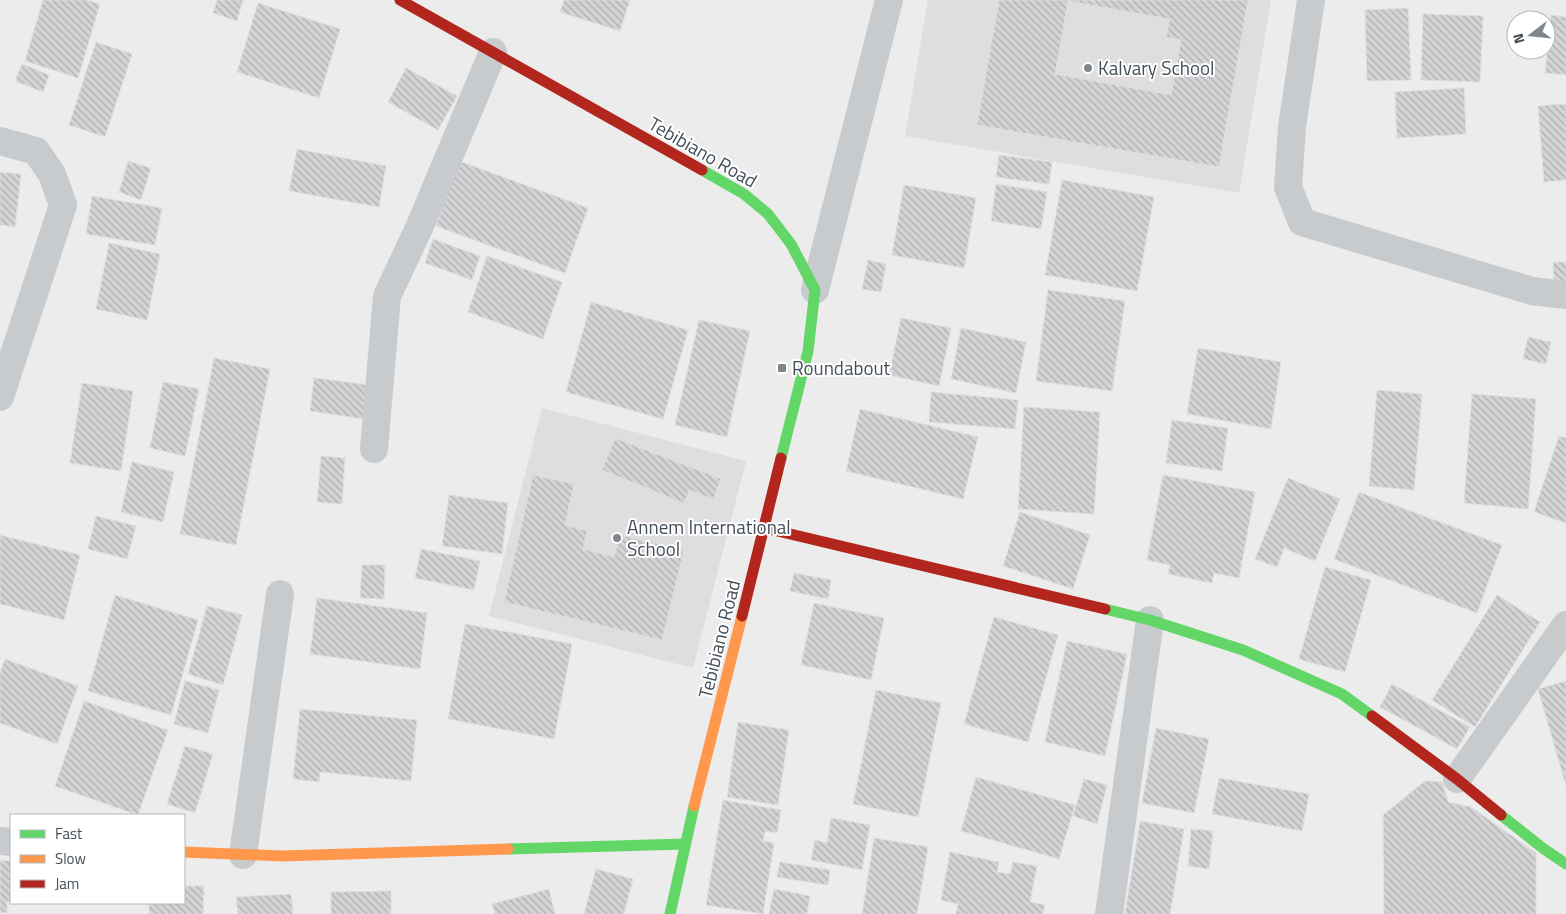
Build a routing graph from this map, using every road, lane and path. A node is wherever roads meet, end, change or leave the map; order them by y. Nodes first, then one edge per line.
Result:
1 (400, 0) edge
2 (889, 0) edge
3 (1311, 0) edge
4 (493, 52) junction
5 (0, 141) edge
6 (815, 290) junction
7 (1566, 295) edge
8 (0, 397) edge
9 (374, 450) dead end
10 (765, 528) junction
11 (280, 594) dead end
12 (1150, 620) junction
13 (1566, 625) edge
14 (1457, 779) junction
15 (685, 844) junction
16 (185, 852) edge
17 (243, 854) junction
18 (1566, 864) edge
19 (670, 914) edge
20 (1109, 914) edge

1 - 4 street, Tebibiano Road
2 - 6 street
3 - 7 street
4 - 6 street, Tebibiano Road
4 - 9 street
5 - 8 street
6 - 10 street, Tebibiano Road
10 - 12 street
10 - 15 street, Tebibiano Road
11 - 17 street
12 - 14 street
12 - 20 street
13 - 14 street
14 - 18 street
15 - 17 street
15 - 19 street, Tebibiano Road
16 - 17 street

